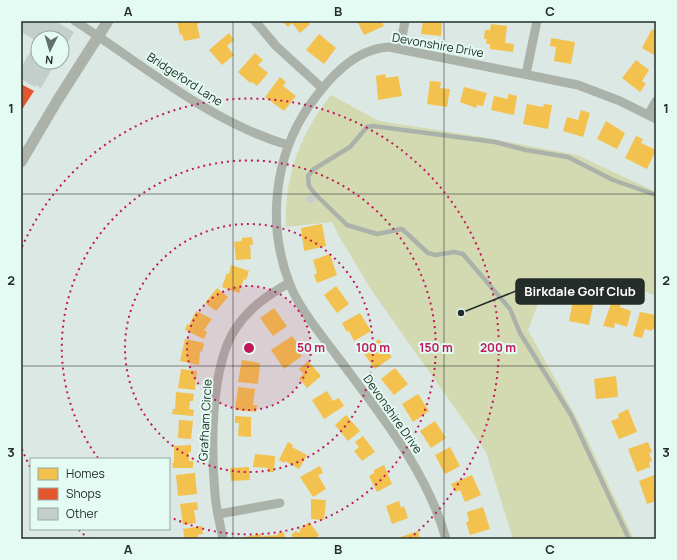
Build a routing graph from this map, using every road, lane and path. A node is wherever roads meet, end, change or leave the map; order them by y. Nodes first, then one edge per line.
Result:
1 (75, 21) edge
2 (108, 21) edge
3 (255, 21) edge
4 (405, 21) edge
5 (537, 21) edge
6 (98, 36) junction
7 (400, 48) junction
8 (526, 74) junction
9 (322, 88) junction
10 (656, 101) edge
11 (652, 117) edge
12 (288, 145) junction
13 (24, 150) edge
14 (21, 162) edge
15 (656, 195) edge
16 (289, 283) junction
17 (280, 503) dead end
18 (218, 514) junction
19 (223, 539) edge
20 (446, 539) edge
21 (629, 539) edge

1 - 6 street, Bridgeford Lane
2 - 6 street
3 - 9 street
4 - 7 street
5 - 8 street
6 - 12 street, Bridgeford Lane
6 - 13 street
7 - 8 street, Devonshire Drive
7 - 9 street, Devonshire Drive
8 - 11 street, Devonshire Drive
9 - 12 street, Devonshire Drive
10 - 11 street
12 - 16 street, Devonshire Drive
13 - 14 street
15 - 21 lane
16 - 18 street, Grafham Circle
16 - 20 street, Devonshire Drive
17 - 18 street
18 - 19 street, Grafham Circle

